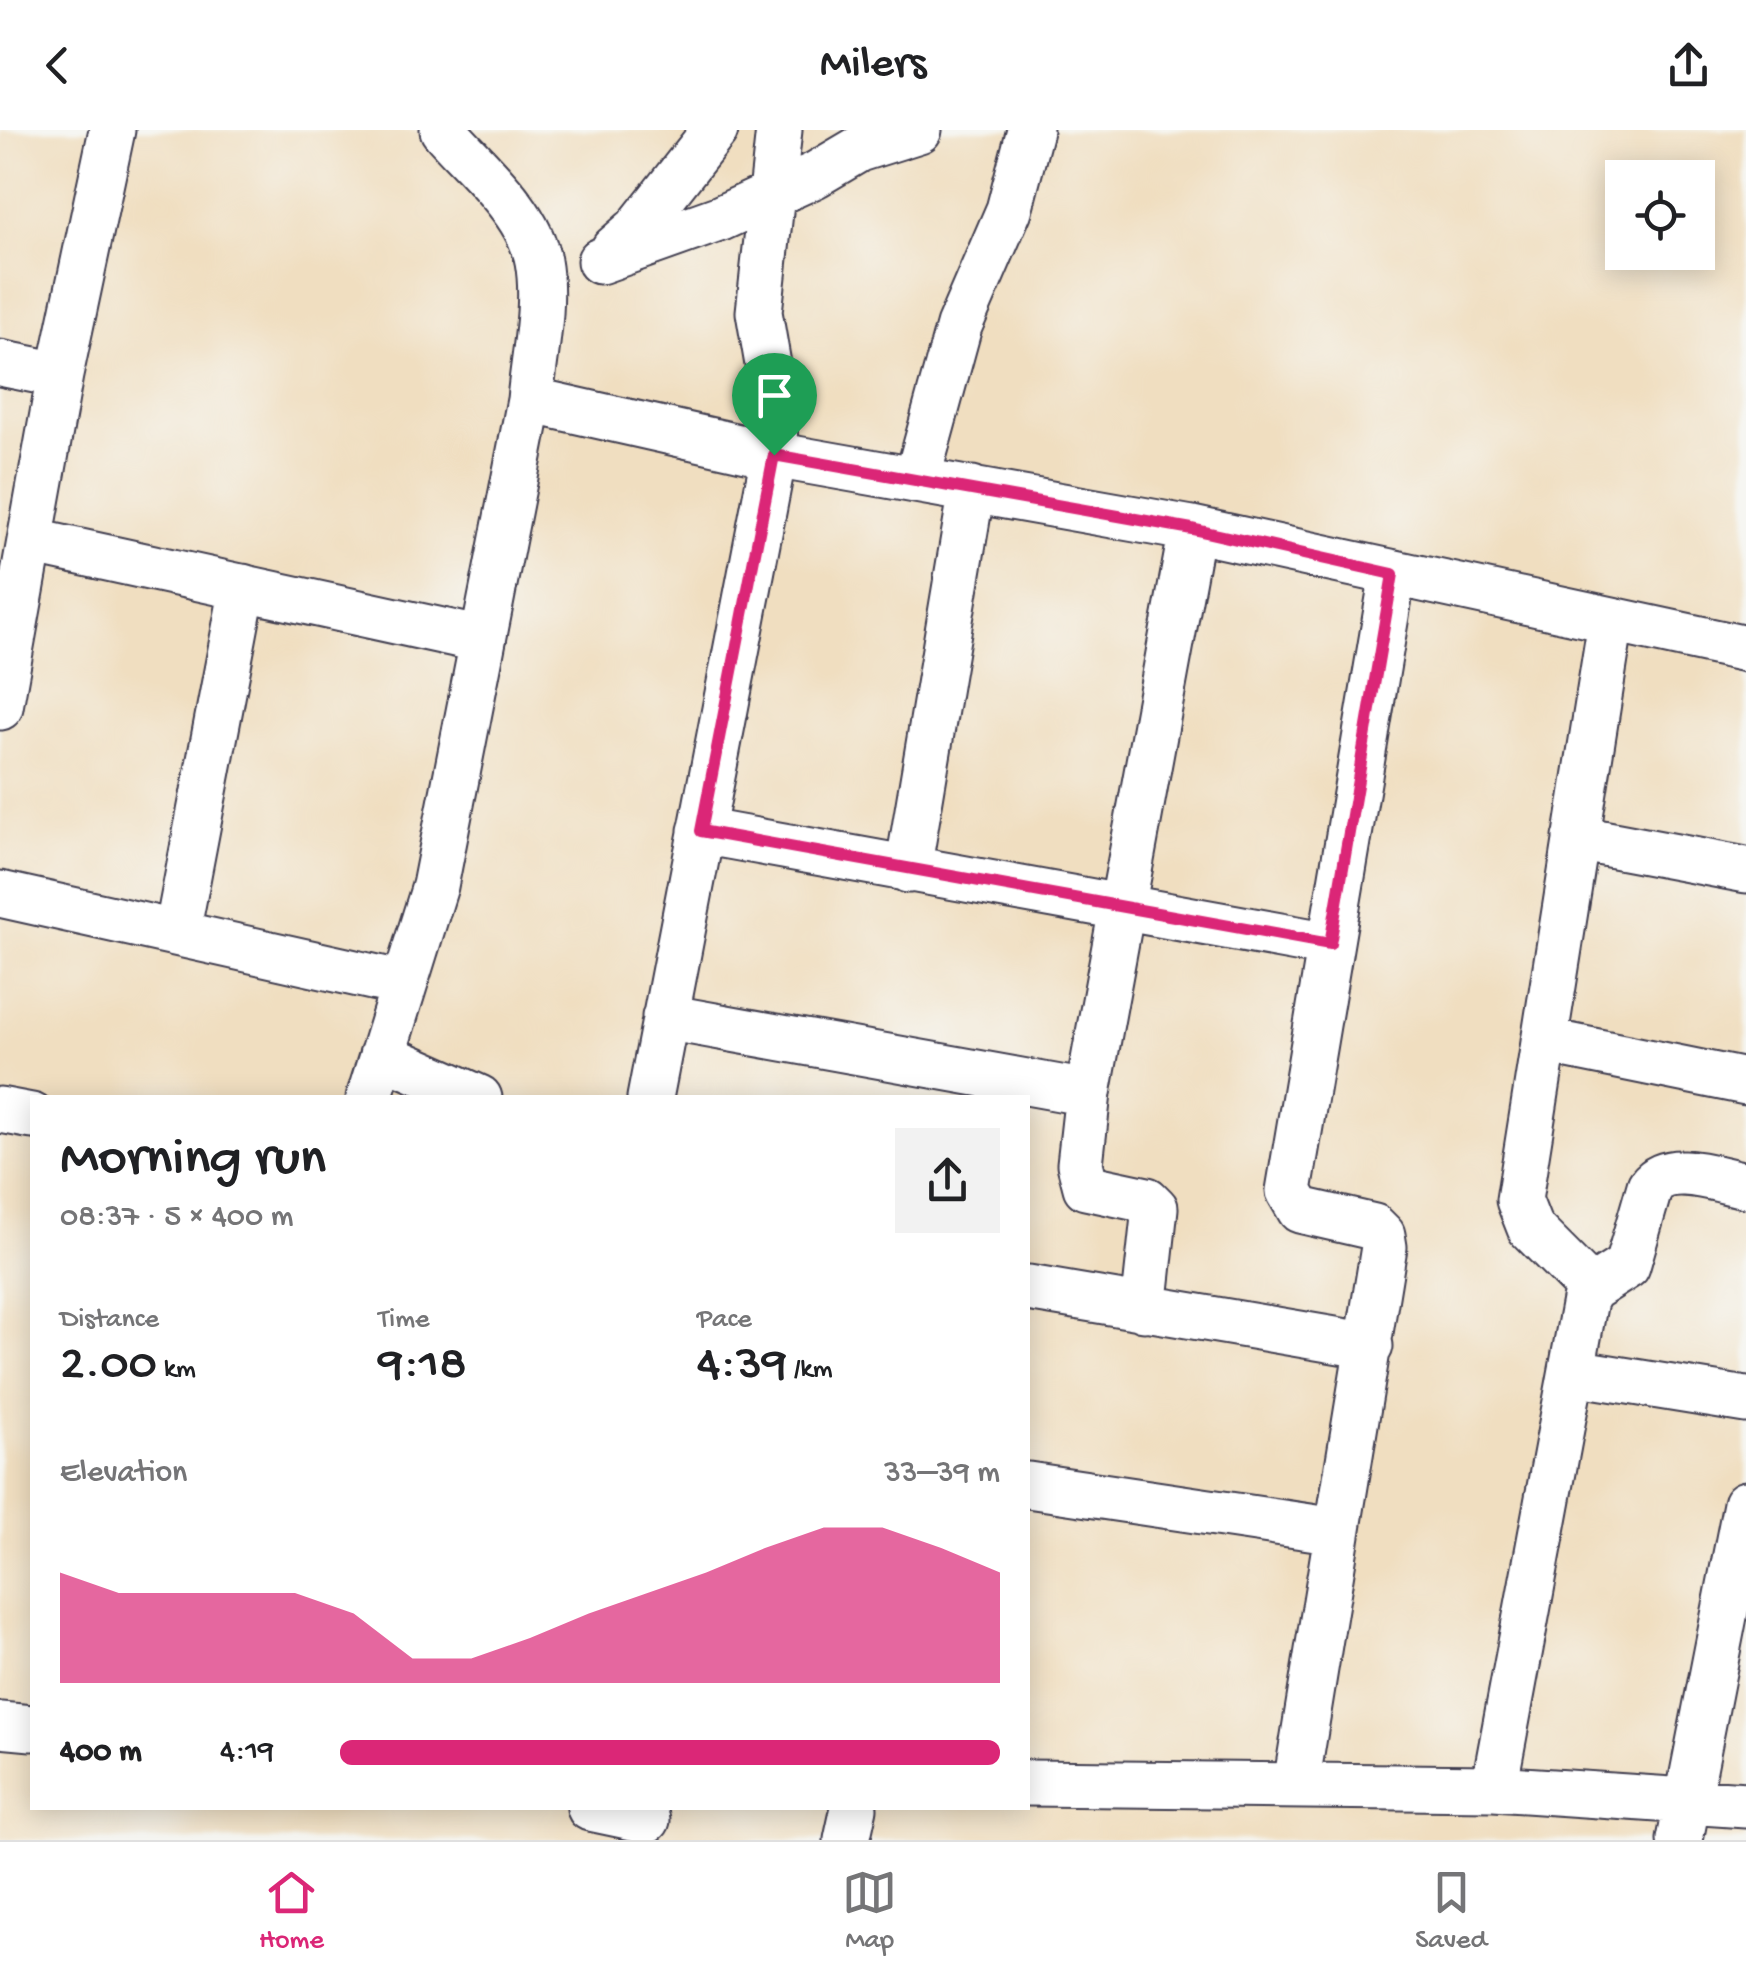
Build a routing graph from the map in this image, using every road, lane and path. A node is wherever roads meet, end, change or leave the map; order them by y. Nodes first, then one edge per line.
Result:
1 (112, 130) edge
2 (443, 130) edge
3 (715, 130) edge
4 (779, 130) edge
5 (919, 130) edge
6 (1030, 130) edge
7 (774, 194) junction
8 (600, 260) junction
9 (540, 294) junction
10 (0, 363) edge
11 (60, 375) junction
12 (530, 400) junction
13 (774, 455) junction
14 (917, 479) junction
15 (972, 489) junction
16 (1192, 529) junction
17 (30, 541) junction
18 (1393, 574) junction
19 (243, 587) junction
20 (1611, 621) junction
21 (483, 640) junction
22 (1746, 649) edge
23 (0, 707) edge
24 (701, 831) junction
25 (1576, 838) junction
26 (908, 870) junction
27 (1746, 870) edge
28 (0, 894) edge
29 (1123, 910) junction
30 (176, 933) junction
31 (1330, 944) junction
32 (404, 984) junction
33 (664, 1017) junction
34 (1544, 1040) junction
35 (382, 1055) junction
36 (1746, 1082) edge
37 (1088, 1093) junction
38 (370, 1095) edge
39 (472, 1095) edge
40 (651, 1095) edge
41 (0, 1110) edge
42 (30, 1116) edge
43 (1746, 1185) edge
44 (1030, 1288) edge
45 (1591, 1290) junction
46 (1144, 1309) junction
47 (1370, 1346) junction
48 (1572, 1372) junction
49 (1746, 1400) edge
50 (1030, 1485) edge
51 (1746, 1504) edge
52 (1337, 1531) junction
53 (0, 1726) edge
54 (30, 1728) edge
55 (1030, 1783) edge
56 (1296, 1786) junction
57 (1494, 1788) junction
58 (1746, 1805) edge
59 (599, 1810) edge
60 (854, 1810) edge
61 (1684, 1820) edge
62 (651, 1822) edge
63 (847, 1840) edge

1 - 11 street
2 - 9 street
3 - 8 street
4 - 7 street
5 - 7 street
6 - 14 street
7 - 8 street
7 - 13 street
8 - 9 street
9 - 12 street
10 - 11 street
11 - 17 street
12 - 13 street
12 - 21 street
13 - 14 street
13 - 24 street
14 - 15 street
15 - 16 street
15 - 26 street
16 - 18 street
16 - 29 street
17 - 19 street
17 - 23 street
18 - 20 street
18 - 31 street
19 - 21 street
19 - 30 street
20 - 22 street
20 - 25 street
21 - 32 street
24 - 26 street
24 - 33 street
25 - 27 street
25 - 34 street
26 - 29 street
28 - 30 street
29 - 31 street
29 - 37 street
30 - 32 street
31 - 47 street
32 - 35 street
33 - 37 street
33 - 40 street
34 - 36 street
34 - 45 street
35 - 38 street
35 - 39 street
37 - 46 street
41 - 42 street
43 - 45 street
44 - 46 street
45 - 48 street
46 - 47 street
47 - 52 street
48 - 49 street
48 - 57 street
50 - 52 street
51 - 61 street
52 - 56 street
53 - 54 street
55 - 56 street
56 - 57 street
57 - 61 street
58 - 61 street
59 - 62 street
60 - 63 street

